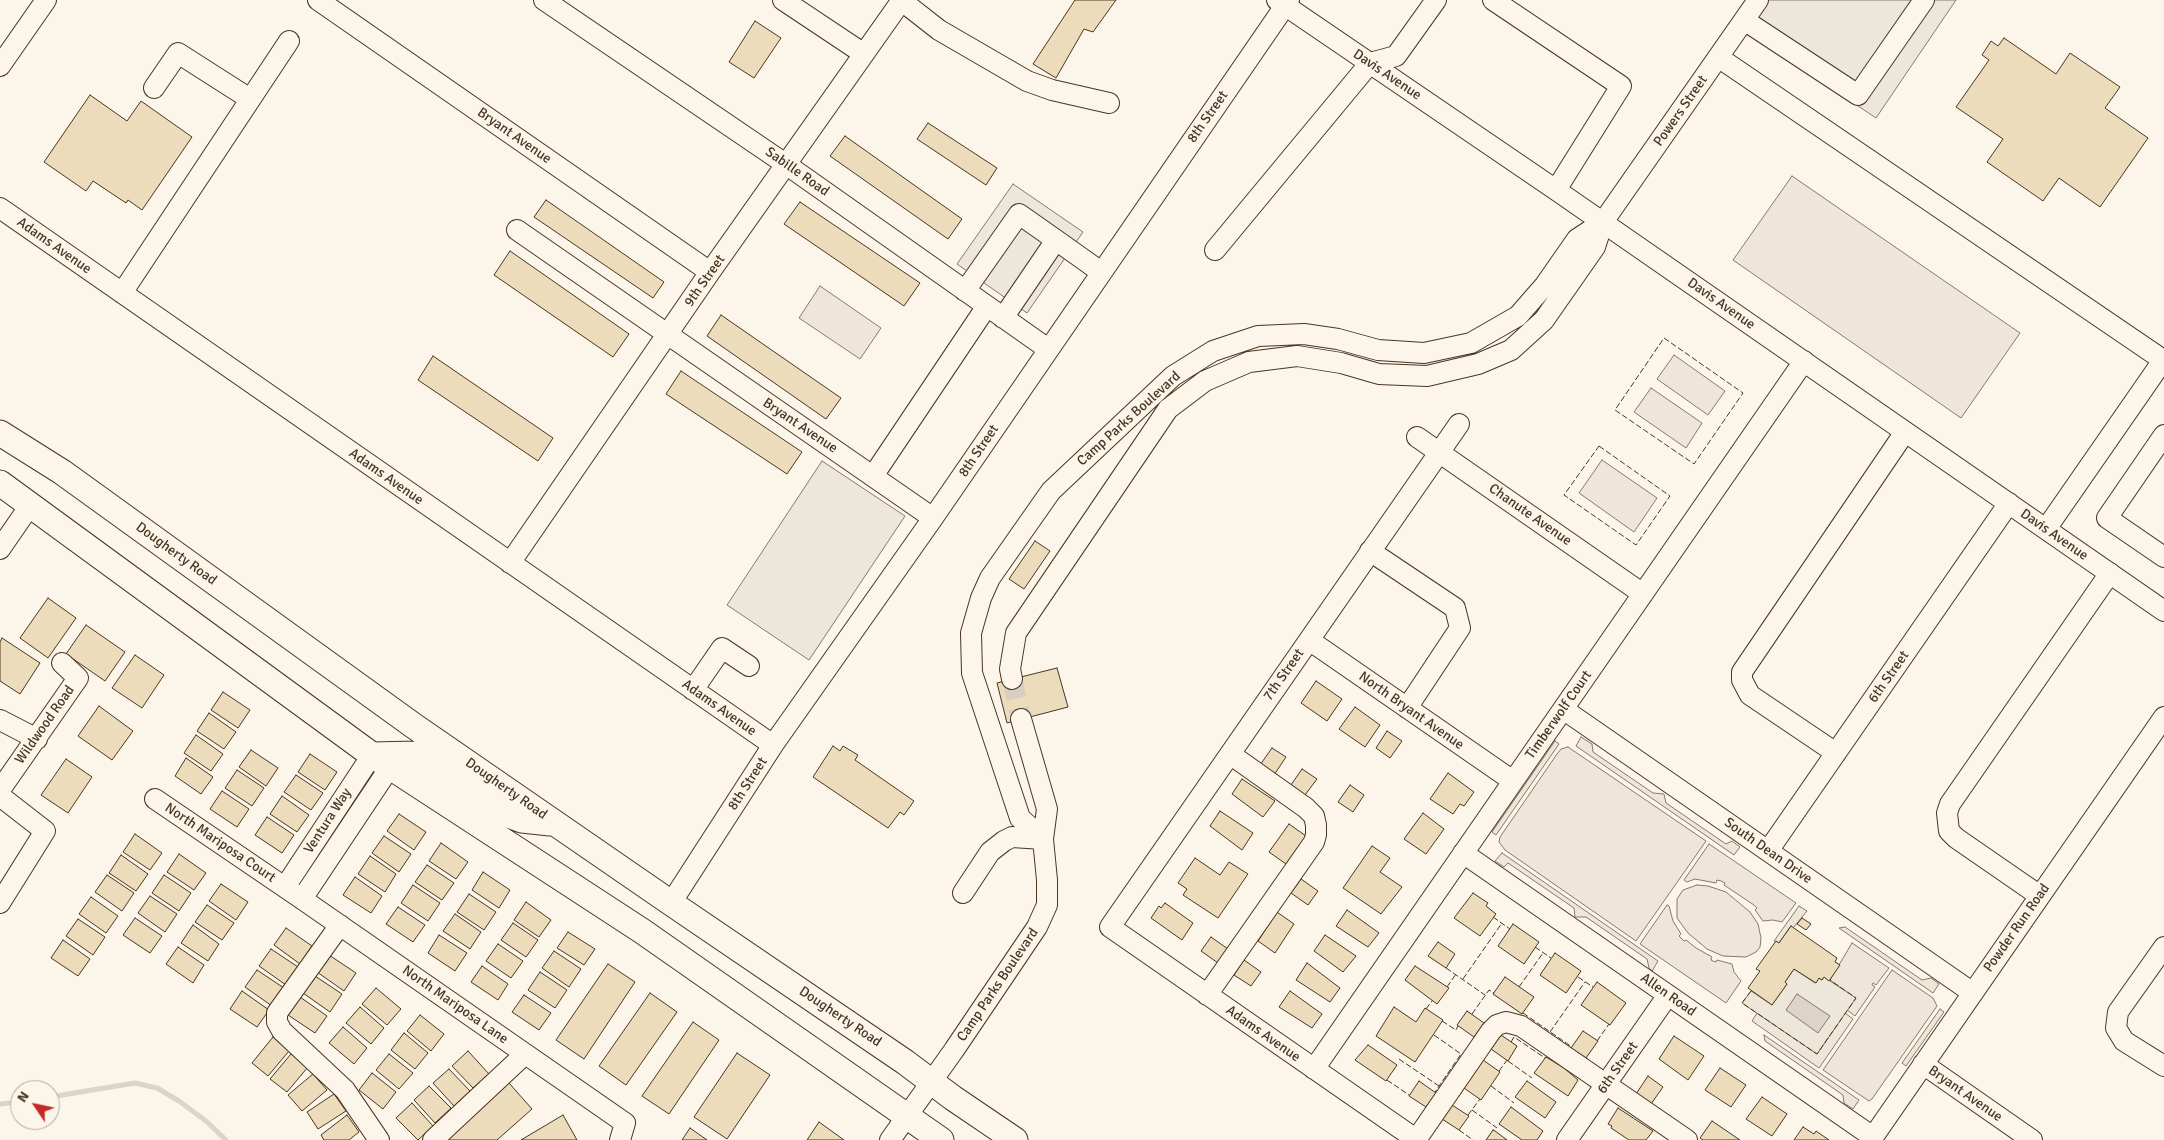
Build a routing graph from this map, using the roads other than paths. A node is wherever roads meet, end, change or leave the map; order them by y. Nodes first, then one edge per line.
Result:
1 (46, 0) edge
2 (318, 0) edge
3 (544, 0) edge
4 (783, 0) edge
5 (902, 0) edge
6 (1436, 0) edge
7 (1493, 0) edge
8 (1758, 0) edge
9 (1924, 0) edge
10 (1283, 2) edge
11 (1744, 20) junction
12 (289, 40) dead end
13 (864, 54) junction
14 (1718, 57) junction
15 (1370, 63) junction
16 (0, 66) edge
17 (154, 88) dead end
18 (250, 99) junction
19 (1109, 102) dead end
20 (787, 165) junction
21 (1556, 190) junction
22 (0, 208) edge
23 (1603, 222) junction
24 (517, 230) dead end
25 (1056, 240) junction
26 (1215, 250) dead end
27 (710, 272) junction
28 (1101, 272) junction
29 (965, 291) junction
30 (122, 293) junction
31 (995, 312) junction
32 (667, 335) junction
33 (1048, 349) junction
34 (1804, 361) junction
35 (2162, 365) edge
36 (1459, 424) dead end
37 (1905, 432) junction
38 (0, 433) edge
39 (2164, 435) edge
40 (1417, 437) dead end
41 (1439, 452) junction
42 (873, 476) junction
43 (0, 483) edge
44 (2009, 503) junction
45 (31, 504) junction
46 (933, 518) junction
47 (2046, 529) junction
48 (0, 549) edge
49 (1370, 551) junction
50 (2164, 557) edge
51 (510, 563) junction
52 (2110, 573) junction
53 (1643, 594) junction
54 (2164, 611) edge
55 (1309, 640) junction
56 (62, 663) dead end
57 (749, 666) dead end
58 (1012, 679) tunnel mouth
59 (693, 690) junction
60 (1407, 708) junction
61 (1563, 709) junction
62 (2164, 717) edge
63 (1021, 719) tunnel mouth
64 (0, 720) edge
65 (37, 738) junction
66 (773, 745) junction
67 (1836, 753) junction
68 (1230, 754) junction
69 (381, 761) junction
70 (1513, 781) junction
71 (0, 790) edge
72 (0, 796) edge
73 (154, 799) dead end
74 (556, 824) junction
75 (1043, 839) junction
76 (1768, 851) junction
77 (1463, 853) junction
78 (285, 887) junction
79 (963, 893) dead end
80 (2040, 896) junction
81 (302, 899) junction
82 (671, 903) junction
83 (0, 904) edge
84 (340, 925) junction
85 (1110, 927) joint
86 (2164, 946) edge
87 (1973, 993) junction
88 (1207, 995) junction
89 (1668, 995) junction
90 (525, 1054) junction
91 (1923, 1064) junction
92 (2164, 1066) edge
93 (1314, 1069) junction
94 (931, 1082) junction
95 (1606, 1084) junction
96 (905, 1115) junction
97 (623, 1132) edge
98 (1872, 1139) edge
99 (379, 1140) edge
100 (432, 1140) edge
101 (890, 1140) edge
102 (941, 1140) edge
103 (1015, 1140) edge
104 (1416, 1140) edge
105 (1567, 1140) edge
106 (1687, 1140) edge
107 (2032, 1140) edge

1 - 16 street
2 - 27 street, Bryant Avenue
3 - 20 street, Sabille Road
4 - 13 street
5 - 13 street, 9th Street
5 - 19 street
6 - 15 street
7 - 21 street
8 - 11 street, Powers Street
9 - 11 street
10 - 15 street, Davis Avenue
10 - 28 street, 8th Street
11 - 14 street, Powers Street
12 - 18 street
13 - 20 street, 9th Street
14 - 23 street, Powers Street
14 - 35 street
15 - 21 street, Davis Avenue
15 - 26 street
17 - 18 street
18 - 30 street
20 - 27 street, 9th Street
20 - 29 street, Sabille Road
21 - 23 street, Davis Avenue
22 - 30 street, Adams Avenue
23 - 34 street, Davis Avenue
23 - 58 street, Camp Parks Boulevard
23 - 75 street, Camp Parks Boulevard
24 - 32 street, Bryant Avenue
25 - 28 street
25 - 29 street
25 - 31 street
27 - 32 street, 9th Street
28 - 33 street, 8th Street
29 - 31 street, Sabille Road
30 - 51 street, Adams Avenue
31 - 33 street, Sabille Road
31 - 42 street
32 - 42 street, Bryant Avenue
32 - 51 street, 9th Street
33 - 46 street, 8th Street
34 - 37 street, Davis Avenue
34 - 53 street, Timberwolf Court
35 - 47 street
36 - 41 street, 7th Street
37 - 44 street, Davis Avenue
37 - 67 street
38 - 74 main road, Dougherty Road
39 - 50 street
40 - 41 street, Chanute Avenue
41 - 49 street, 7th Street
41 - 53 street, Chanute Avenue
42 - 46 street, Bryant Avenue
43 - 45 main road
44 - 47 street, Davis Avenue
44 - 67 street, 6th Street
45 - 48 street
45 - 69 main road
46 - 66 street, 8th Street
47 - 52 street, Davis Avenue
49 - 55 street, 7th Street
49 - 60 street
51 - 59 street, Adams Avenue
52 - 54 street, Davis Avenue
52 - 80 street
53 - 61 street, Timberwolf Court
55 - 60 street, North Bryant Avenue
55 - 68 street, 7th Street
56 - 65 street, Wildwood Road
57 - 59 street
59 - 66 street, Adams Avenue
60 - 70 street, North Bryant Avenue
61 - 70 street, Timberwolf Court
61 - 76 street, South Dean Drive
62 - 80 street, Powder Run Road
63 - 75 street, Camp Parks Boulevard
64 - 65 street
65 - 71 street, Wildwood Road
66 - 82 street, 8th Street
67 - 76 street, 6th Street
68 - 85 street, 7th Street
68 - 88 street
69 - 74 main road
69 - 78 street, Ventura Way
69 - 81 street, Ventura Way
69 - 96 main road
70 - 77 street, Timberwolf Court
72 - 83 street
73 - 78 street, North Mariposa Court
74 - 82 main road, Dougherty Road
75 - 79 street
75 - 94 street, Camp Parks Boulevard
76 - 87 street, South Dean Drive
77 - 89 street, Allen Road
77 - 93 street, Timberwolf Court
78 - 81 street, North Mariposa Lane
80 - 87 street, Powder Run Road
81 - 84 street, North Mariposa Lane
82 - 94 main road, Dougherty Road
84 - 90 street, North Mariposa Lane
84 - 99 street
85 - 88 street, Adams Avenue
86 - 92 street
87 - 91 street, Powder Run Road
88 - 93 street, Adams Avenue
89 - 95 street, 6th Street
89 - 98 street, Allen Road
90 - 97 street, North Mariposa Lane
90 - 100 street
91 - 98 street, Powder Run Road
91 - 107 street, Bryant Avenue
93 - 104 street, Adams Avenue
94 - 96 street, Camp Parks Boulevard
94 - 103 main road, Dougherty Road
95 - 104 street
95 - 105 street, 6th Street
95 - 106 street
96 - 101 street, Camp Parks Boulevard
96 - 102 main road

